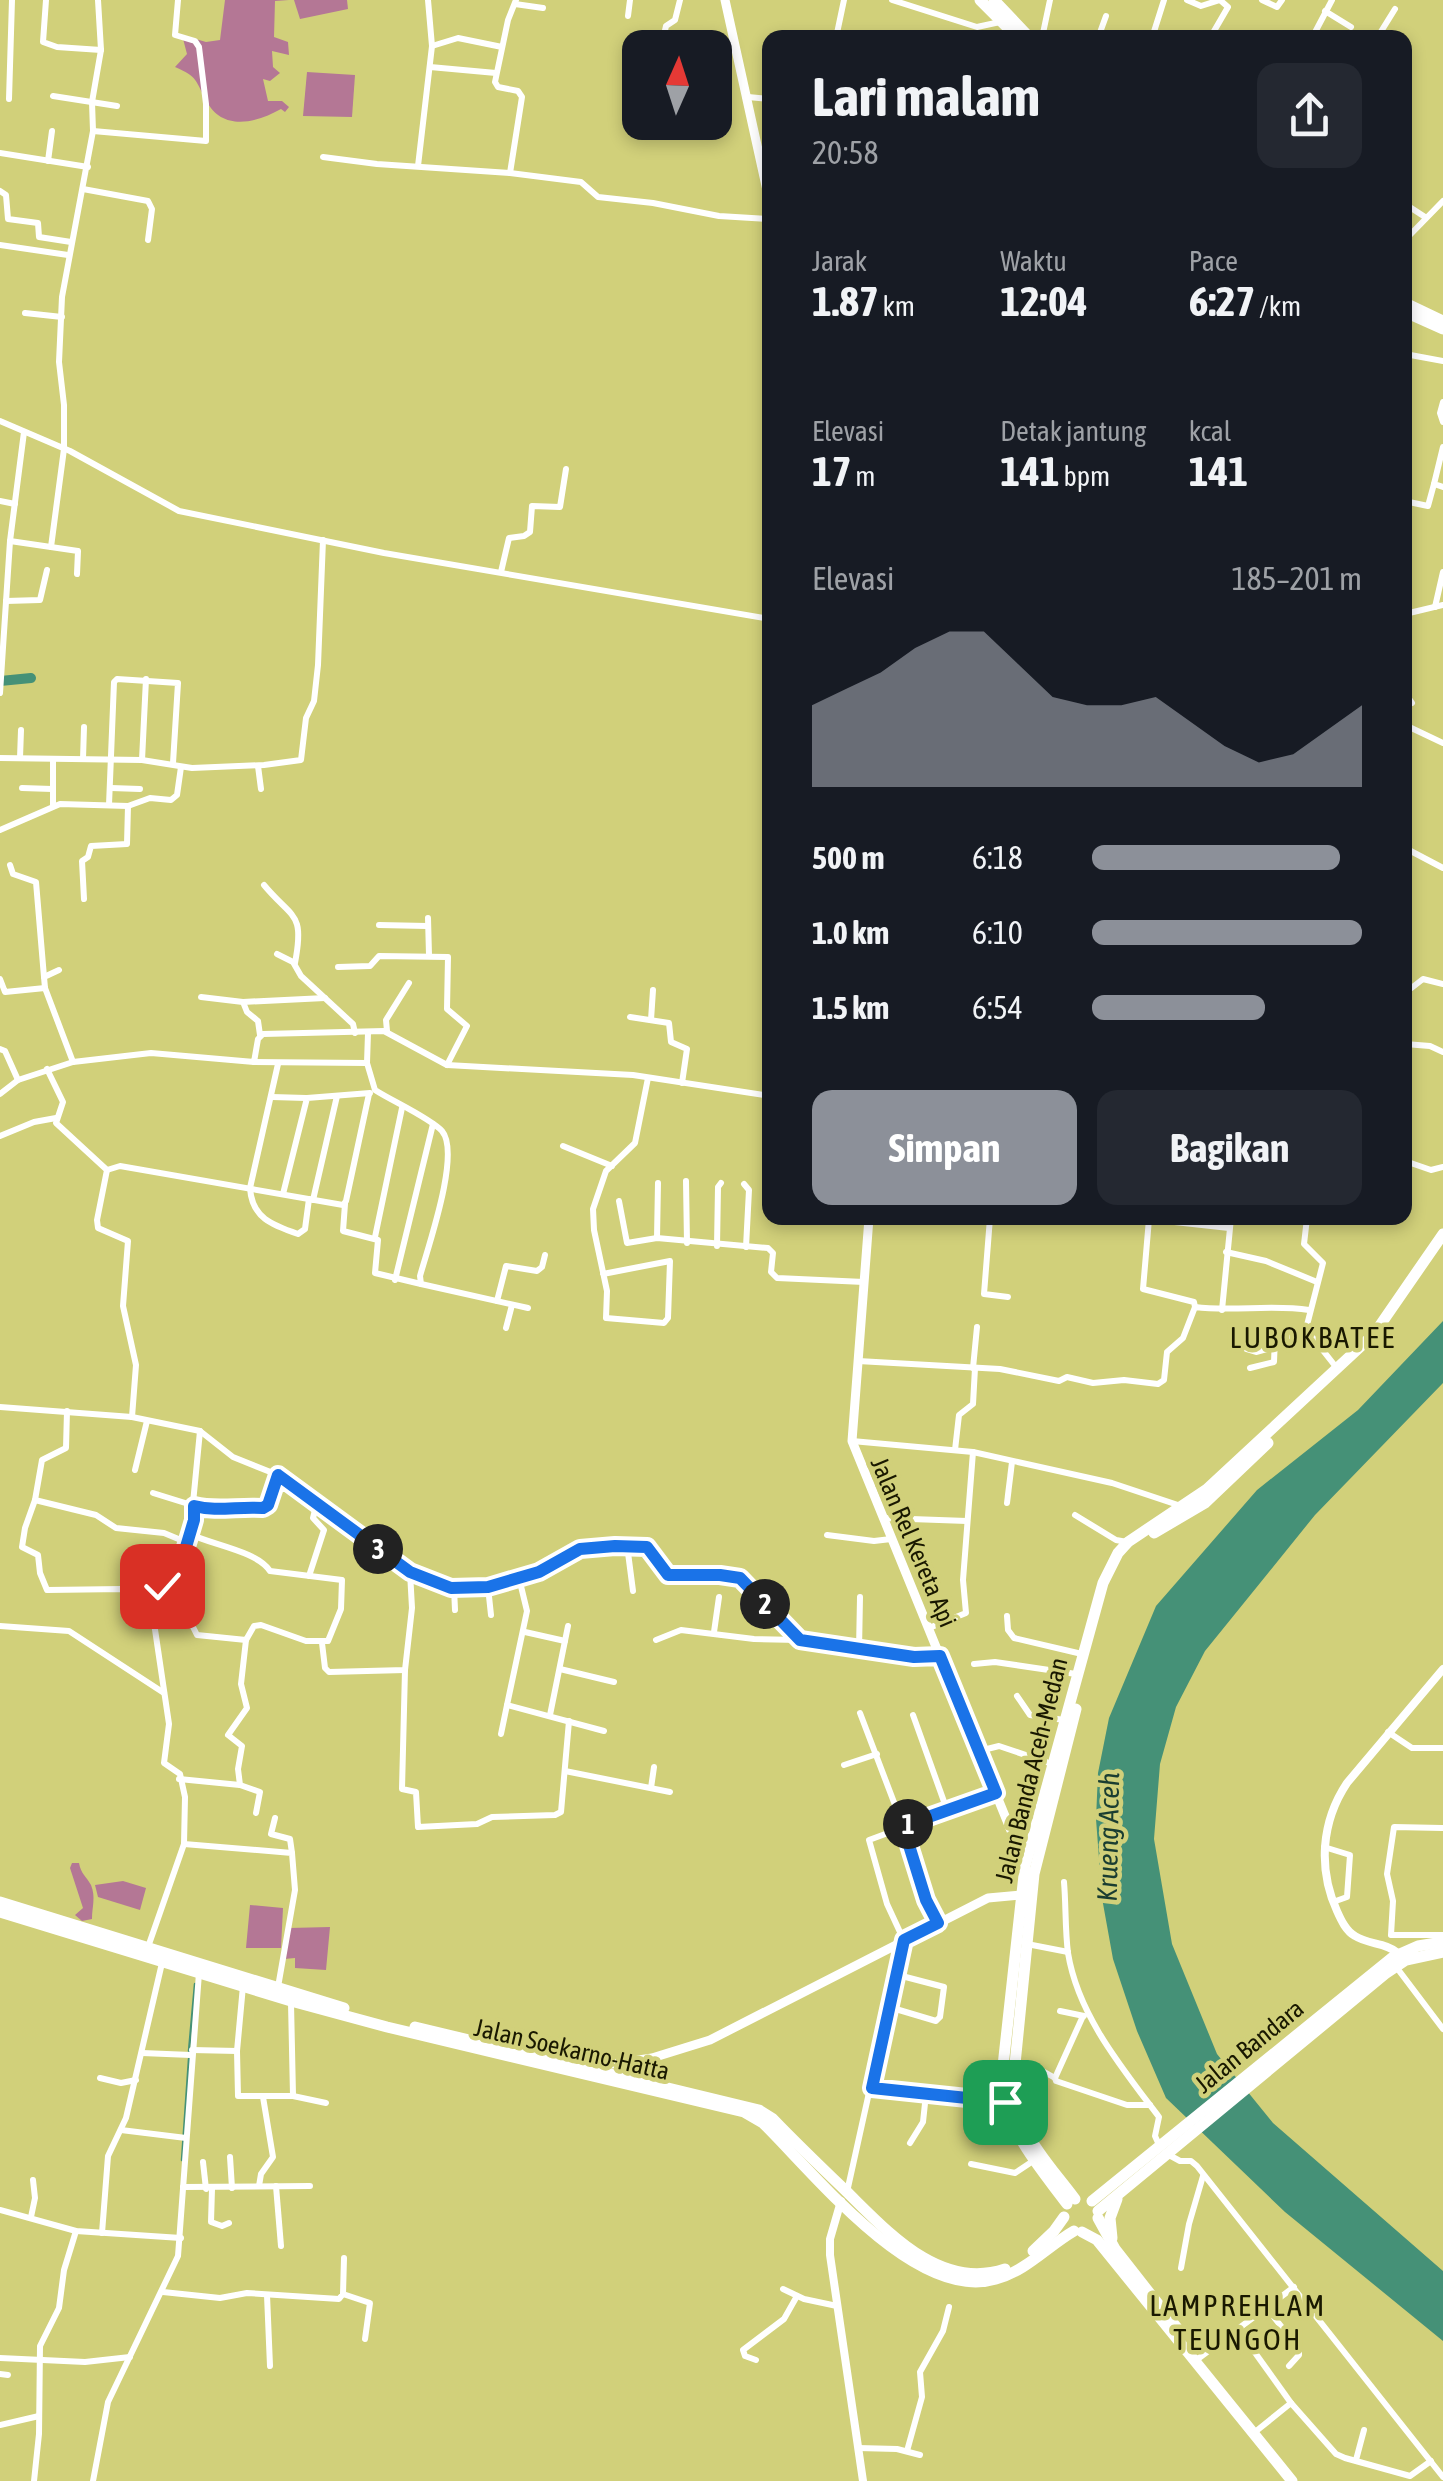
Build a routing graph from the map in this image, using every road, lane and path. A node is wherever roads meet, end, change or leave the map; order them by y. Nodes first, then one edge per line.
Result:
1 (12, 0) edge
2 (46, 0) edge
3 (98, 0) edge
4 (178, 0) edge
5 (428, 0) edge
6 (630, 0) edge
7 (680, 0) edge
8 (726, 0) edge
9 (844, 0) edge
10 (892, 0) edge
11 (980, 0) edge
12 (995, 0) edge
13 (1050, 0) edge
14 (1164, 0) edge
15 (1187, 0) edge
16 (1220, 0) edge
17 (1262, 0) edge
18 (1282, 0) edge
19 (1332, 0) edge
20 (516, 2) edge
21 (543, 8) dead end
22 (1395, 8) dead end
23 (1325, 11) junction
24 (628, 16) dead end
25 (1106, 16) dead end
26 (1002, 21) junction
27 (1351, 26) dead end
28 (977, 27) junction
29 (665, 30) edge
30 (838, 30) edge
31 (976, 30) edge
32 (1010, 30) edge
33 (1023, 30) edge
34 (1044, 30) edge
35 (1101, 30) edge
36 (1155, 30) edge
37 (1214, 30) edge
38 (1316, 30) edge
39 (1382, 30) edge
40 (432, 46) junction
41 (502, 47) junction
42 (102, 50) junction
43 (430, 67) junction
44 (496, 73) junction
45 (54, 96) dead end
46 (748, 96) junction
47 (762, 98) edge
48 (9, 99) dead end
49 (92, 102) junction
50 (117, 106) dead end
51 (93, 131) junction
52 (52, 132) dead end
53 (0, 154) edge
54 (323, 156) dead end
55 (48, 161) junction
56 (762, 165) edge
57 (418, 166) junction
58 (88, 167) junction
59 (510, 172) junction
60 (83, 190) junction
61 (0, 192) edge
62 (1443, 201) edge
63 (1412, 209) edge
64 (1424, 218) junction
65 (762, 219) edge
66 (1412, 232) edge
67 (148, 240) dead end
68 (71, 242) junction
69 (0, 245) edge
70 (68, 255) junction
71 (1412, 306) edge
72 (25, 312) dead end
73 (1412, 315) edge
74 (62, 317) junction
75 (1443, 320) edge
76 (1443, 329) edge
77 (1412, 355) edge
78 (1443, 360) edge
79 (1443, 402) edge
80 (0, 421) edge
81 (1443, 422) edge
82 (24, 432) junction
83 (1443, 448) edge
84 (64, 449) junction
85 (566, 468) dead end
86 (1434, 484) junction
87 (1443, 487) edge
88 (0, 501) edge
89 (1412, 503) edge
90 (15, 504) junction
91 (323, 540) junction
92 (10, 541) junction
93 (51, 547) junction
94 (47, 570) dead end
95 (502, 572) junction
96 (1443, 572) edge
97 (77, 574) dead end
98 (6, 601) junction
99 (1439, 606) edge
100 (1412, 612) edge
101 (762, 617) edge
102 (146, 679) junction
103 (1, 687) edge
104 (84, 727) dead end
105 (1412, 727) edge
106 (21, 730) dead end
107 (1443, 742) edge
108 (0, 758) edge
109 (20, 758) junction
110 (53, 759) junction
111 (82, 759) junction
112 (112, 760) junction
113 (142, 760) junction
114 (177, 765) junction
115 (265, 765) junction
116 (22, 788) dead end
117 (111, 788) junction
118 (140, 788) dead end
119 (52, 789) junction
120 (262, 789) dead end
121 (109, 805) junction
122 (53, 806) junction
123 (128, 806) junction
124 (0, 830) edge
125 (1412, 852) edge
126 (10, 865) dead end
127 (1443, 868) edge
128 (264, 885) dead end
129 (84, 898) dead end
130 (379, 925) dead end
131 (277, 954) dead end
132 (428, 955) junction
133 (295, 964) junction
134 (338, 967) dead end
135 (58, 970) dead end
136 (44, 977) junction
137 (0, 979) edge
138 (409, 983) dead end
139 (1443, 984) edge
140 (45, 988) junction
141 (1412, 988) edge
142 (653, 990) dead end
143 (201, 998) dead end
144 (325, 998) junction
145 (243, 1002) junction
146 (630, 1017) dead end
147 (651, 1020) junction
148 (372, 1032) junction
149 (386, 1032) junction
150 (355, 1033) junction
151 (260, 1036) junction
152 (1412, 1045) edge
153 (0, 1049) edge
154 (1443, 1052) edge
155 (74, 1062) junction
156 (254, 1062) junction
157 (367, 1063) junction
158 (278, 1064) junction
159 (446, 1065) junction
160 (47, 1069) junction
161 (648, 1078) junction
162 (18, 1080) junction
163 (682, 1083) junction
164 (372, 1092) junction
165 (0, 1094) edge
166 (762, 1095) edge
167 (337, 1096) junction
168 (272, 1097) junction
169 (306, 1098) junction
170 (402, 1108) junction
171 (56, 1118) junction
172 (433, 1124) junction
173 (0, 1136) edge
174 (562, 1146) dead end
175 (1412, 1163) edge
176 (612, 1166) junction
177 (1443, 1168) edge
178 (107, 1170) junction
179 (686, 1180) dead end
180 (658, 1183) dead end
181 (721, 1183) dead end
182 (744, 1184) dead end
183 (250, 1188) junction
184 (283, 1194) junction
185 (311, 1200) junction
186 (620, 1201) dead end
187 (344, 1204) junction
188 (868, 1225) edge
189 (990, 1225) edge
190 (1150, 1225) edge
191 (1199, 1225) edge
192 (1230, 1225) edge
193 (1306, 1225) edge
194 (1229, 1228) junction
195 (1443, 1234) edge
196 (375, 1236) junction
197 (658, 1238) junction
198 (687, 1243) junction
199 (717, 1246) junction
200 (746, 1247) junction
201 (1438, 1251) edge
202 (1226, 1252) junction
203 (545, 1255) dead end
204 (603, 1274) junction
205 (395, 1280) junction
206 (864, 1282) junction
207 (1317, 1282) junction
208 (421, 1284) junction
209 (1008, 1297) dead end
210 (498, 1301) junction
211 (512, 1304) junction
212 (1195, 1307) junction
213 (528, 1308) dead end
214 (1222, 1310) junction
215 (1309, 1310) junction
216 (978, 1327) dead end
217 (506, 1328) dead end
218 (1306, 1329) junction
219 (1274, 1347) junction
220 (1246, 1349) dead end
221 (858, 1361) junction
222 (1336, 1367) junction
223 (974, 1368) junction
224 (1250, 1368) dead end
225 (0, 1406) edge
226 (67, 1411) junction
227 (132, 1417) junction
228 (146, 1421) junction
229 (200, 1431) junction
230 (852, 1441) junction
231 (956, 1450) junction
232 (973, 1452) junction
233 (1012, 1462) junction
234 (135, 1470) dead end
235 (278, 1475) junction
236 (153, 1492) dead end
237 (36, 1500) junction
238 (317, 1502) junction
239 (1007, 1503) dead end
240 (194, 1506) junction
241 (1181, 1506) junction
242 (1075, 1515) dead end
243 (882, 1518) junction
244 (966, 1521) junction
245 (826, 1536) dead end
246 (189, 1539) junction
247 (891, 1539) junction
248 (1128, 1542) junction
249 (627, 1545) junction
250 (410, 1572) junction
251 (309, 1576) junction
252 (519, 1578) junction
253 (488, 1587) junction
254 (454, 1588) junction
255 (633, 1591) dead end
256 (718, 1597) dead end
257 (860, 1597) dead end
258 (158, 1598) junction
259 (455, 1610) dead end
260 (491, 1615) dead end
261 (152, 1616) junction
262 (1008, 1616) dead end
263 (0, 1626) edge
264 (568, 1626) dead end
265 (929, 1628) junction
266 (525, 1632) junction
267 (714, 1632) junction
268 (246, 1640) junction
269 (656, 1640) dead end
270 (800, 1640) junction
271 (566, 1641) junction
272 (322, 1643) junction
273 (859, 1650) junction
274 (1083, 1654) junction
275 (940, 1656) junction
276 (974, 1664) dead end
277 (1443, 1669) edge
278 (405, 1670) junction
279 (560, 1670) junction
280 (1078, 1674) junction
281 (614, 1682) dead end
282 (164, 1693) junction
283 (1016, 1696) dead end
284 (508, 1705) junction
285 (860, 1713) dead end
286 (550, 1715) junction
287 (913, 1715) dead end
288 (1069, 1717) junction
289 (570, 1722) junction
290 (604, 1731) dead end
291 (1388, 1732) junction
292 (501, 1734) dead end
293 (1443, 1748) edge
294 (978, 1751) junction
295 (877, 1754) junction
296 (1052, 1764) junction
297 (844, 1765) dead end
298 (654, 1767) dead end
299 (565, 1770) junction
300 (179, 1779) junction
301 (240, 1785) junction
302 (651, 1788) junction
303 (670, 1792) dead end
304 (996, 1793) junction
305 (947, 1810) junction
306 (256, 1813) dead end
307 (275, 1818) dead end
308 (903, 1826) junction
309 (1034, 1829) junction
310 (1013, 1830) junction
311 (1443, 1830) edge
312 (184, 1844) junction
313 (1324, 1847) junction
314 (292, 1853) junction
315 (1026, 1866) junction
316 (1064, 1882) dead end
317 (1022, 1896) junction
318 (0, 1902) edge
319 (1333, 1902) junction
320 (0, 1912) edge
321 (938, 1923) junction
322 (1443, 1938) edge
323 (904, 1940) junction
324 (1027, 1944) junction
325 (1394, 1945) junction
326 (148, 1947) junction
327 (1068, 1952) junction
328 (1443, 1952) edge
329 (162, 1960) junction
330 (194, 1967) junction
331 (1388, 1969) junction
332 (898, 1975) junction
333 (243, 1986) junction
334 (278, 1988) junction
335 (291, 2002) junction
336 (889, 2007) junction
337 (1060, 2010) dead end
338 (1086, 2014) junction
339 (1443, 2029) edge
340 (487, 2047) junction
341 (237, 2051) junction
342 (503, 2051) junction
343 (142, 2053) junction
344 (189, 2054) junction
345 (1014, 2066) junction
346 (589, 2067) junction
347 (100, 2078) dead end
348 (1055, 2078) junction
349 (136, 2080) junction
350 (872, 2088) junction
351 (926, 2094) junction
352 (264, 2096) junction
353 (293, 2096) junction
354 (326, 2102) dead end
355 (1005, 2102) junction
356 (1150, 2105) junction
357 (121, 2130) junction
358 (183, 2137) junction
359 (910, 2143) dead end
360 (1164, 2151) junction
361 (230, 2157) dead end
362 (1034, 2160) junction
363 (202, 2162) dead end
364 (971, 2164) dead end
365 (811, 2165) junction
366 (1203, 2175) junction
367 (33, 2180) dead end
368 (259, 2186) junction
369 (276, 2186) junction
370 (310, 2186) dead end
371 (183, 2187) junction
372 (232, 2188) junction
373 (209, 2189) junction
374 (1122, 2191) junction
375 (844, 2197) junction
376 (1068, 2207) junction
377 (0, 2210) edge
378 (1096, 2210) junction
379 (31, 2217) junction
380 (229, 2223) dead end
381 (76, 2231) junction
382 (1078, 2231) junction
383 (102, 2233) junction
384 (178, 2238) junction
385 (280, 2246) dead end
386 (1116, 2249) junction
387 (344, 2258) dead end
388 (1180, 2268) dead end
389 (1294, 2287) junction
390 (783, 2290) dead end
391 (163, 2292) junction
392 (268, 2294) junction
393 (342, 2294) junction
394 (797, 2296) junction
395 (837, 2306) junction
396 (949, 2307) dead end
397 (1266, 2307) junction
398 (1238, 2329) junction
399 (365, 2339) dead end
400 (131, 2357) junction
401 (0, 2358) edge
402 (1199, 2358) junction
403 (756, 2360) dead end
404 (38, 2362) junction
405 (270, 2366) dead end
406 (1289, 2366) dead end
407 (1214, 2382) junction
408 (1290, 2403) junction
409 (39, 2416) junction
410 (0, 2425) edge
411 (1364, 2430) dead end
412 (1255, 2432) junction
413 (858, 2448) junction
414 (906, 2451) junction
415 (920, 2455) dead end
416 (1356, 2460) junction
417 (1431, 2461) junction
418 (1443, 2477) edge
419 (1409, 2478) edge
420 (34, 2481) edge
421 (93, 2481) edge
422 (862, 2481) edge
423 (1292, 2481) edge

1 - 48 street
2 - 42 street
3 - 42 street
4 - 51 street
5 - 40 street
6 - 24 street
7 - 29 street
8 - 46 main road
9 - 30 street
10 - 28 street
11 - 26 highway
12 - 33 highway
13 - 34 street
14 - 36 street
15 - 16 street
16 - 37 street
17 - 18 street
19 - 23 street
20 - 21 street
20 - 41 street
22 - 39 street
23 - 27 street
23 - 38 street
25 - 35 street
26 - 28 street
26 - 32 highway
28 - 31 street
40 - 41 street
40 - 43 street
41 - 44 street
42 - 49 street
43 - 44 street
43 - 57 street
44 - 59 street
45 - 49 street
46 - 47 street
46 - 56 main road
49 - 50 street
49 - 51 street
51 - 58 street
52 - 55 street
53 - 55 street
54 - 57 street
55 - 58 street
57 - 59 street
58 - 60 street
59 - 65 street
60 - 67 street
60 - 68 street
61 - 68 street
62 - 64 street
63 - 64 street
64 - 66 street
68 - 70 street
69 - 70 street
70 - 74 street
71 - 75 highway
72 - 74 street
73 - 76 highway
74 - 84 street
77 - 78 street
79 - 81 street
80 - 82 street
82 - 84 street
82 - 90 street
83 - 86 street
84 - 91 street
84 - 93 street
85 - 95 street
86 - 87 street
86 - 89 street
88 - 90 street
90 - 92 street
91 - 95 street
91 - 115 street
92 - 93 street
92 - 98 street
93 - 97 street
94 - 98 street
95 - 101 street
96 - 99 street
98 - 103 street
99 - 100 street
102 - 112 street
102 - 113 street
102 - 114 street
104 - 111 street
105 - 107 street
106 - 109 street
108 - 109 street
109 - 110 street
110 - 111 street
110 - 119 street
111 - 112 street
112 - 113 street
112 - 117 street
113 - 114 street
114 - 115 street
114 - 123 street
115 - 120 street
116 - 119 street
117 - 118 street
117 - 121 street
119 - 122 street
121 - 122 street
121 - 123 street
122 - 124 street
123 - 129 street
125 - 127 street
126 - 136 street
128 - 133 street
130 - 132 street
131 - 133 street
132 - 134 street
132 - 159 street
133 - 144 street
135 - 136 street
136 - 140 street
137 - 140 street
138 - 149 street
139 - 141 street
140 - 155 street
142 - 147 street
143 - 145 street
144 - 145 street
144 - 150 street
145 - 151 street
146 - 147 street
147 - 163 street
148 - 149 street
148 - 150 street
148 - 157 street
149 - 159 street
150 - 151 street
151 - 156 street
152 - 154 street
153 - 162 street
155 - 156 street
155 - 160 street
156 - 158 street
157 - 158 street
157 - 164 street
158 - 168 street
159 - 161 street
160 - 162 street
160 - 171 street
161 - 163 street
161 - 176 street
162 - 165 street
163 - 166 street
164 - 167 street
164 - 170 street
164 - 187 street
167 - 169 street
167 - 185 street
168 - 169 street
168 - 183 street
169 - 184 street
170 - 172 street
170 - 196 street
171 - 173 street
171 - 178 street
172 - 205 street
172 - 208 street
174 - 176 street
175 - 177 street
176 - 204 street
178 - 183 street
178 - 227 street
179 - 198 street
180 - 197 street
181 - 199 street
182 - 200 street
183 - 184 street
183 - 185 street
184 - 185 street
185 - 187 street
186 - 197 street
187 - 196 street
188 - 206 main road, Jalan Rel Kereta Api
189 - 209 street
190 - 212 street
191 - 194 street
192 - 194 street
193 - 207 street
194 - 202 street
195 - 201 highway, Jalan Banda Aceh-Medan
196 - 205 street
197 - 198 street
198 - 199 street
199 - 200 street
200 - 206 street
201 - 222 highway, Jalan Banda Aceh-Medan
201 - 288 highway, Jalan Banda Aceh-Medan
202 - 207 street
202 - 214 street
203 - 210 street
204 - 204 street
205 - 208 street
206 - 221 main road, Jalan Rel Kereta Api
207 - 215 street
208 - 210 street
210 - 211 street
211 - 213 street
211 - 217 street
212 - 214 street
212 - 223 street
214 - 215 street
215 - 218 street
216 - 223 street
218 - 219 street
218 - 222 street
219 - 220 street
219 - 224 street
221 - 223 street
221 - 230 main road, Jalan Rel Kereta Api
222 - 241 highway, Jalan Banda Aceh-Medan
223 - 231 street
225 - 226 street
226 - 227 street
226 - 237 street
227 - 228 street
228 - 229 street
228 - 234 street
229 - 235 street
229 - 240 street
230 - 231 street
230 - 243 main road, Jalan Rel Kereta Api
231 - 232 street
232 - 233 street
232 - 244 street
233 - 239 street
233 - 241 street
235 - 238 street
235 - 240 street
236 - 240 street
237 - 246 street
237 - 258 street
238 - 250 street
238 - 251 street
240 - 246 street
241 - 248 highway, Jalan Banda Aceh-Medan
242 - 248 street
243 - 244 street
243 - 247 main road, Jalan Rel Kereta Api
244 - 265 street
245 - 247 street
246 - 251 street
246 - 258 street
247 - 265 main road, Jalan Rel Kereta Api
248 - 274 highway, Jalan Banda Aceh-Medan
249 - 252 street
249 - 255 street
249 - 270 street
250 - 254 street
250 - 278 street
251 - 272 street
252 - 253 street
252 - 266 street
253 - 254 street
253 - 260 street
254 - 259 street
256 - 267 street
257 - 273 street
258 - 261 street
261 - 268 street
261 - 282 street
262 - 274 street
263 - 282 street
264 - 271 street
265 - 275 main road, Jalan Rel Kereta Api
266 - 271 street
266 - 284 street
267 - 269 street
267 - 270 street
268 - 272 street
268 - 301 street
270 - 273 street
271 - 279 street
272 - 278 street
273 - 275 street
274 - 280 highway, Jalan Banda Aceh-Medan
275 - 294 main road, Jalan Rel Kereta Api
276 - 280 street
277 - 291 street
278 - 299 street
279 - 281 street
279 - 286 street
280 - 288 highway, Jalan Banda Aceh-Medan
282 - 300 street
283 - 288 street
284 - 286 street
284 - 292 street
285 - 295 street
286 - 289 street
287 - 305 street
288 - 296 highway, Jalan Banda Aceh-Medan
288 - 324 highway, Jalan Banda Aceh-Medan
289 - 290 street
289 - 299 street
291 - 293 street
291 - 313 street
294 - 296 street
294 - 304 main road, Jalan Rel Kereta Api
295 - 297 street
295 - 308 street
296 - 309 highway, Jalan Banda Aceh-Medan
298 - 302 street
299 - 302 street
300 - 301 street
300 - 312 street
301 - 306 street
302 - 303 street
304 - 305 street
304 - 310 main road, Jalan Rel Kereta Api
305 - 308 street
307 - 314 street
308 - 321 street
308 - 323 street
309 - 310 main road
309 - 315 highway, Jalan Banda Aceh-Medan
310 - 315 main road, Jalan Rel Kereta Api
311 - 325 street
312 - 314 street
312 - 326 street
313 - 319 street
313 - 319 street
314 - 334 street
315 - 317 highway, Jalan Banda Aceh-Medan
316 - 327 street
317 - 321 main road
317 - 355 highway, Jalan Banda Aceh-Medan
318 - 326 highway, Jalan Soekarno-Hatta
319 - 325 street
320 - 329 highway, Jalan Soekarno-Hatta
321 - 323 main road
322 - 325 highway, Jalan Bandara
323 - 332 street
323 - 346 main road
324 - 327 street
324 - 345 highway, Jalan Banda Aceh-Medan
325 - 331 highway, Jalan Bandara
326 - 330 highway, Jalan Soekarno-Hatta
327 - 338 street
328 - 331 highway, Jalan Bandara
329 - 330 highway, Jalan Soekarno-Hatta
329 - 343 street
330 - 333 highway, Jalan Soekarno-Hatta
330 - 334 highway, Jalan Soekarno-Hatta
330 - 344 street
331 - 339 street
331 - 360 highway, Jalan Bandara
332 - 336 street
332 - 336 street
333 - 335 highway, Jalan Soekarno-Hatta
333 - 341 street
334 - 340 highway, Jalan Soekarno-Hatta
335 - 340 highway, Jalan Soekarno-Hatta
335 - 353 street
336 - 350 street
337 - 338 street
338 - 348 street
338 - 356 street
340 - 342 highway, Jalan Soekarno-Hatta
341 - 344 street
341 - 352 street
342 - 346 highway, Jalan Soekarno-Hatta
342 - 365 highway, Jalan Soekarno-Hatta
343 - 344 street
343 - 349 street
344 - 358 street
345 - 348 street
345 - 376 highway, Jalan Banda Aceh-Medan
346 - 365 highway, Jalan Soekarno-Hatta
347 - 349 street
348 - 356 street
349 - 357 street
350 - 351 street
350 - 375 street
351 - 355 street
351 - 359 street
352 - 353 street
352 - 368 street
353 - 354 street
355 - 362 highway, Jalan Banda Aceh-Medan
356 - 360 street
357 - 358 street
357 - 383 street
358 - 371 street
360 - 366 street
360 - 374 highway, Jalan Bandara
360 - 378 highway, Jalan Bandara
361 - 372 street
362 - 364 street
362 - 376 highway, Jalan Banda Aceh-Medan
363 - 373 street
365 - 375 highway, Jalan Soekarno-Hatta
366 - 388 street
366 - 389 street
367 - 379 street
368 - 369 street
368 - 372 street
369 - 370 street
369 - 385 street
371 - 373 street
371 - 384 street
372 - 373 street
373 - 380 street
374 - 378 highway, Jalan Bandara
374 - 386 highway
375 - 376 highway, Jalan Soekarno-Hatta
375 - 382 highway, Jalan Soekarno-Hatta
375 - 395 street
376 - 378 highway
376 - 382 highway
377 - 379 street
378 - 382 highway, Jalan Soekarno-Hatta
378 - 386 highway
379 - 381 street
381 - 383 street
381 - 404 street
382 - 407 highway
383 - 384 street
384 - 391 street
386 - 402 highway
387 - 393 street
389 - 397 street
389 - 417 street
390 - 394 street
391 - 392 street
391 - 400 street
392 - 393 street
392 - 405 street
393 - 399 street
394 - 395 street
394 - 403 street
395 - 413 street
396 - 414 street
397 - 398 street
397 - 406 street
398 - 402 street
398 - 408 street
400 - 404 street
400 - 421 street
401 - 404 street
402 - 407 highway
404 - 409 street
407 - 412 highway
408 - 412 street
408 - 416 street
409 - 410 street
409 - 420 street
411 - 416 street
412 - 423 highway
413 - 414 street
413 - 422 street
414 - 415 street
416 - 419 street
417 - 418 street
417 - 419 street

